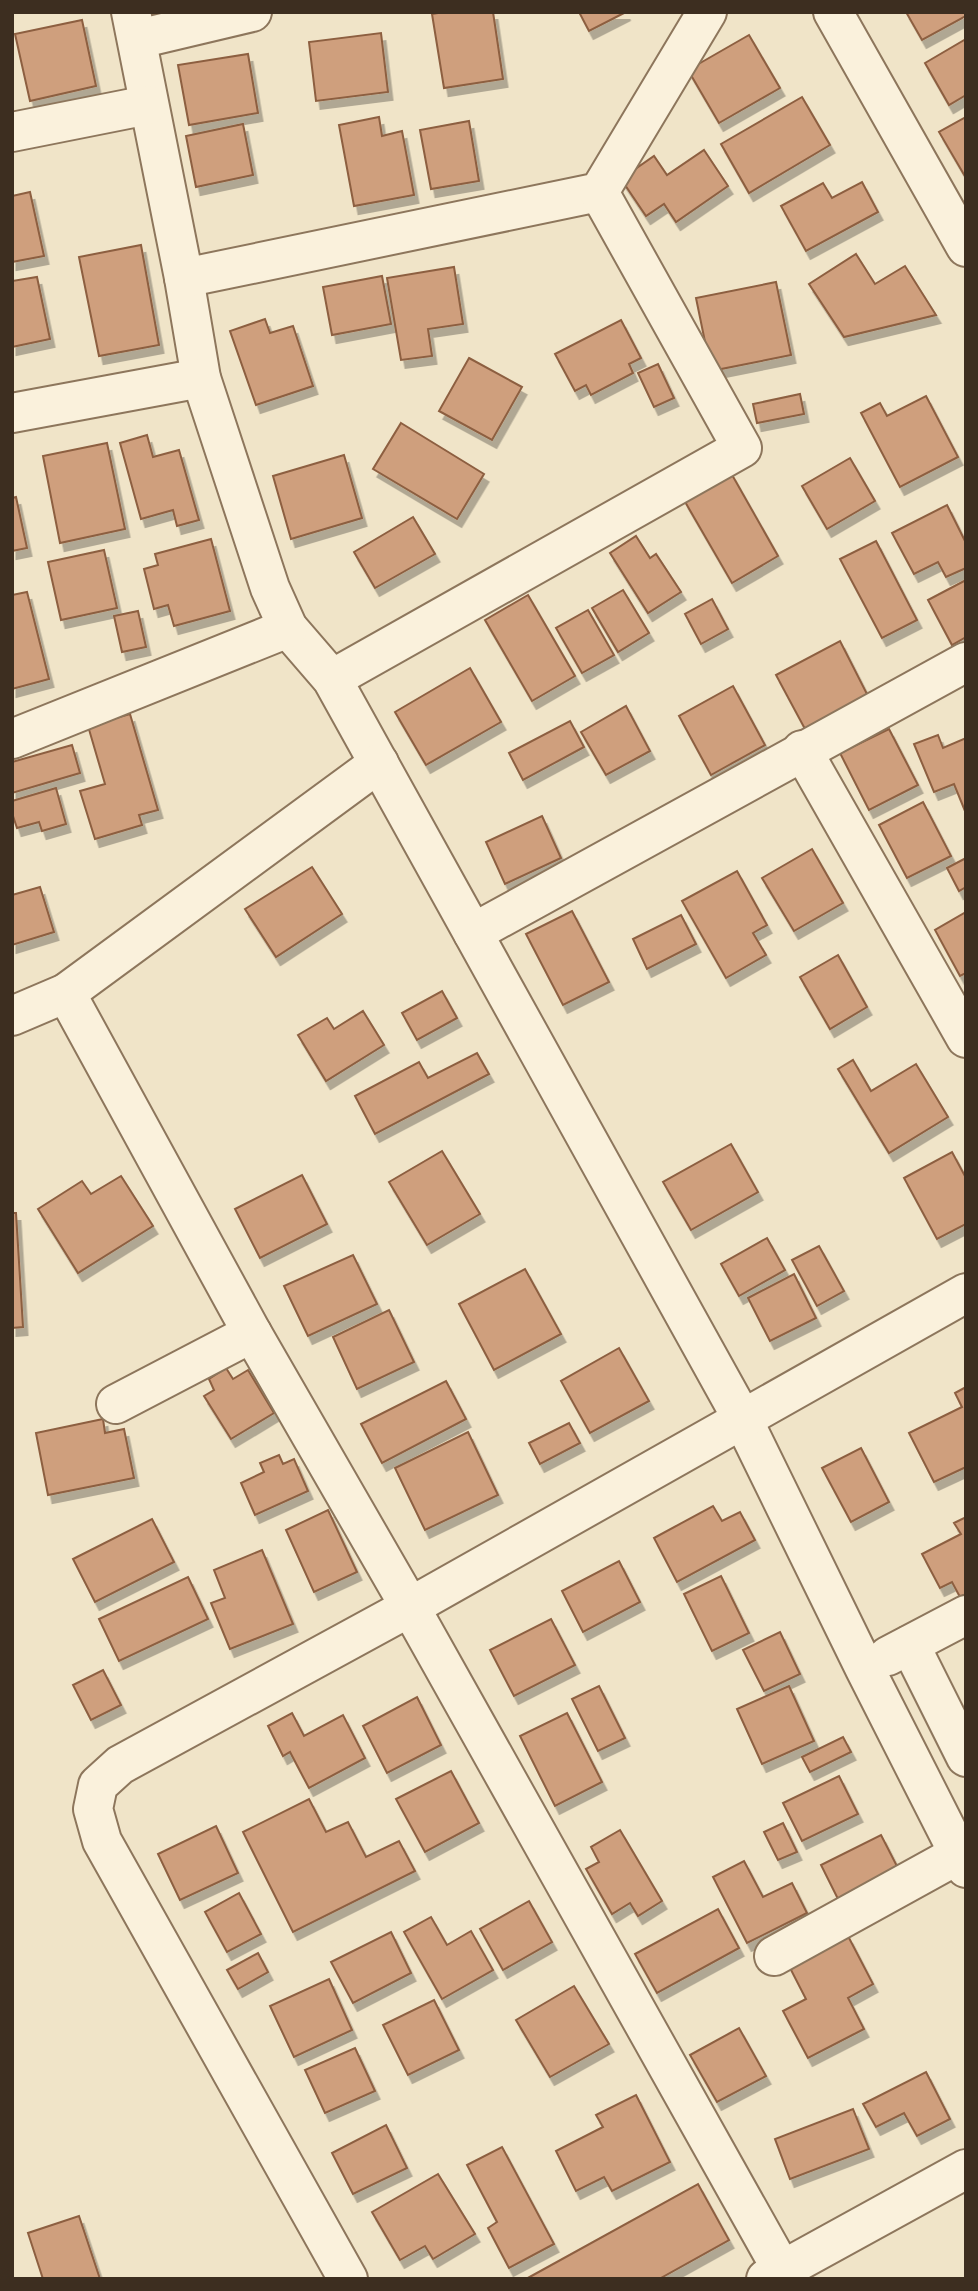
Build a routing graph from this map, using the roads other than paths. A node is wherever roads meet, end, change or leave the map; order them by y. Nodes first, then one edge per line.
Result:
1 (252, 12) edge
2 (707, 12) edge
3 (833, 12) edge
4 (135, 25) edge
5 (148, 105) junction
6 (12, 132) edge
7 (599, 192) junction
8 (966, 247) edge
9 (184, 278) junction
10 (201, 378) junction
11 (12, 413) edge
12 (288, 628) junction
13 (966, 662) edge
14 (332, 679) junction
15 (12, 738) edge
16 (802, 750) junction
17 (379, 763) junction
18 (473, 933) junction
19 (66, 993) junction
20 (12, 1016) edge
21 (966, 1038) edge
22 (966, 1293) edge
23 (251, 1333) junction
24 (116, 1404) dead end
25 (744, 1420) junction
26 (410, 1607) junction
27 (966, 1615) edge
28 (910, 1645) junction
29 (864, 1669) junction
30 (966, 1757) edge
31 (962, 1861) edge
32 (774, 1956) dead end
33 (966, 2169) edge
34 (778, 2276) edge
35 (348, 2279) edge

1 - 4 street
2 - 7 street
3 - 8 street
4 - 5 street
5 - 6 street
5 - 9 street
7 - 9 street
7 - 14 street
9 - 10 street
10 - 11 street
10 - 12 street
12 - 14 street
12 - 15 street
13 - 16 street
14 - 17 street
16 - 18 street
16 - 21 street
17 - 18 street
17 - 19 street
18 - 25 street
19 - 20 street
19 - 23 street
22 - 25 street
23 - 24 street
23 - 26 street
25 - 26 street
25 - 29 street
26 - 34 street
26 - 35 street
27 - 28 street
28 - 29 street
28 - 30 street
29 - 31 street
31 - 32 street
33 - 34 street

